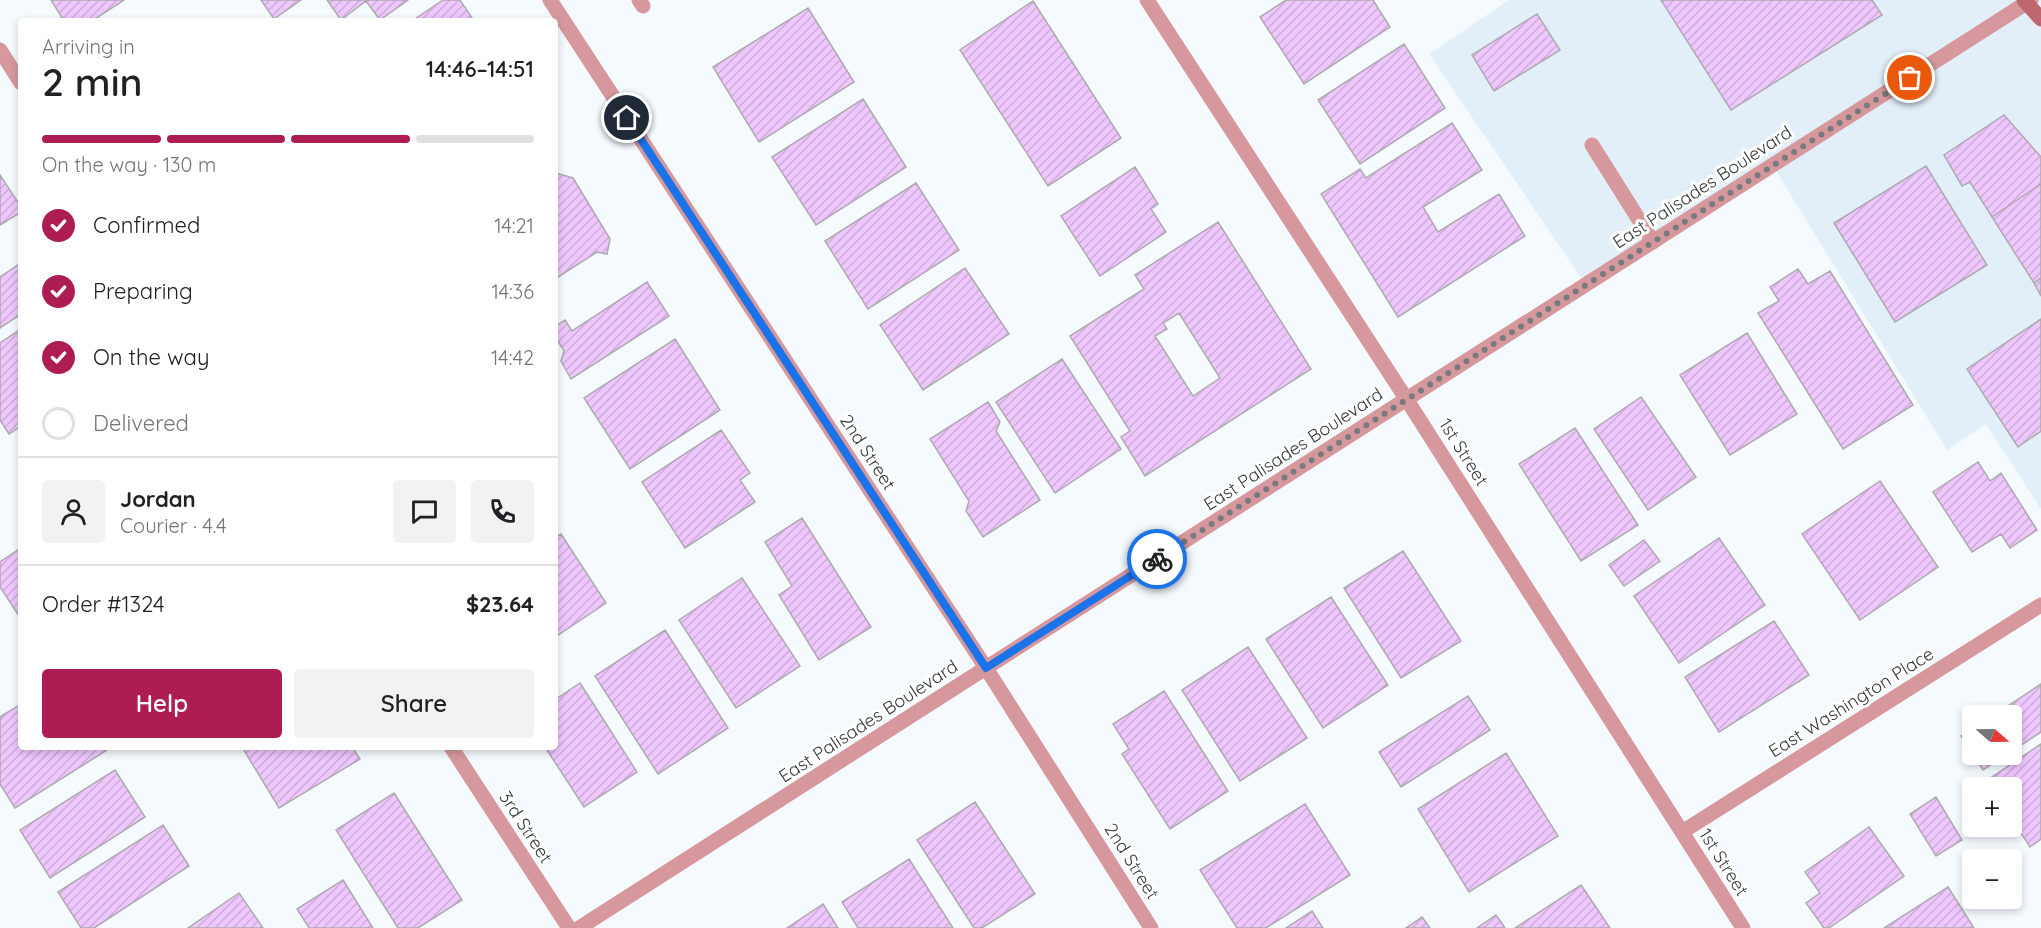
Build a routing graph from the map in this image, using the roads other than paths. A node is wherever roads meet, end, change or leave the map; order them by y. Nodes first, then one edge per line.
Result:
1 (550, 0) edge
2 (1148, 0) edge
3 (2027, 1) edge
4 (2041, 19) edge
5 (0, 50) edge
6 (18, 77) edge
7 (1592, 145) dead end
8 (1653, 242) junction
9 (1407, 399) junction
10 (2041, 605) edge
11 (986, 668) junction
12 (453, 750) edge
13 (1682, 832) junction
14 (568, 928) edge
15 (579, 928) edge
16 (1151, 928) edge
17 (1743, 928) edge

1 - 11 street, 2nd Street
2 - 9 street, 1st Street
3 - 4 main road
3 - 8 street, East Palisades Boulevard
5 - 6 street
7 - 8 street
8 - 9 street, East Palisades Boulevard
9 - 11 street, East Palisades Boulevard
9 - 13 street, 1st Street
10 - 13 street, East Washington Place
11 - 15 street, East Palisades Boulevard
11 - 16 street, 2nd Street
12 - 14 street, 3rd Street
13 - 17 street, 1st Street

